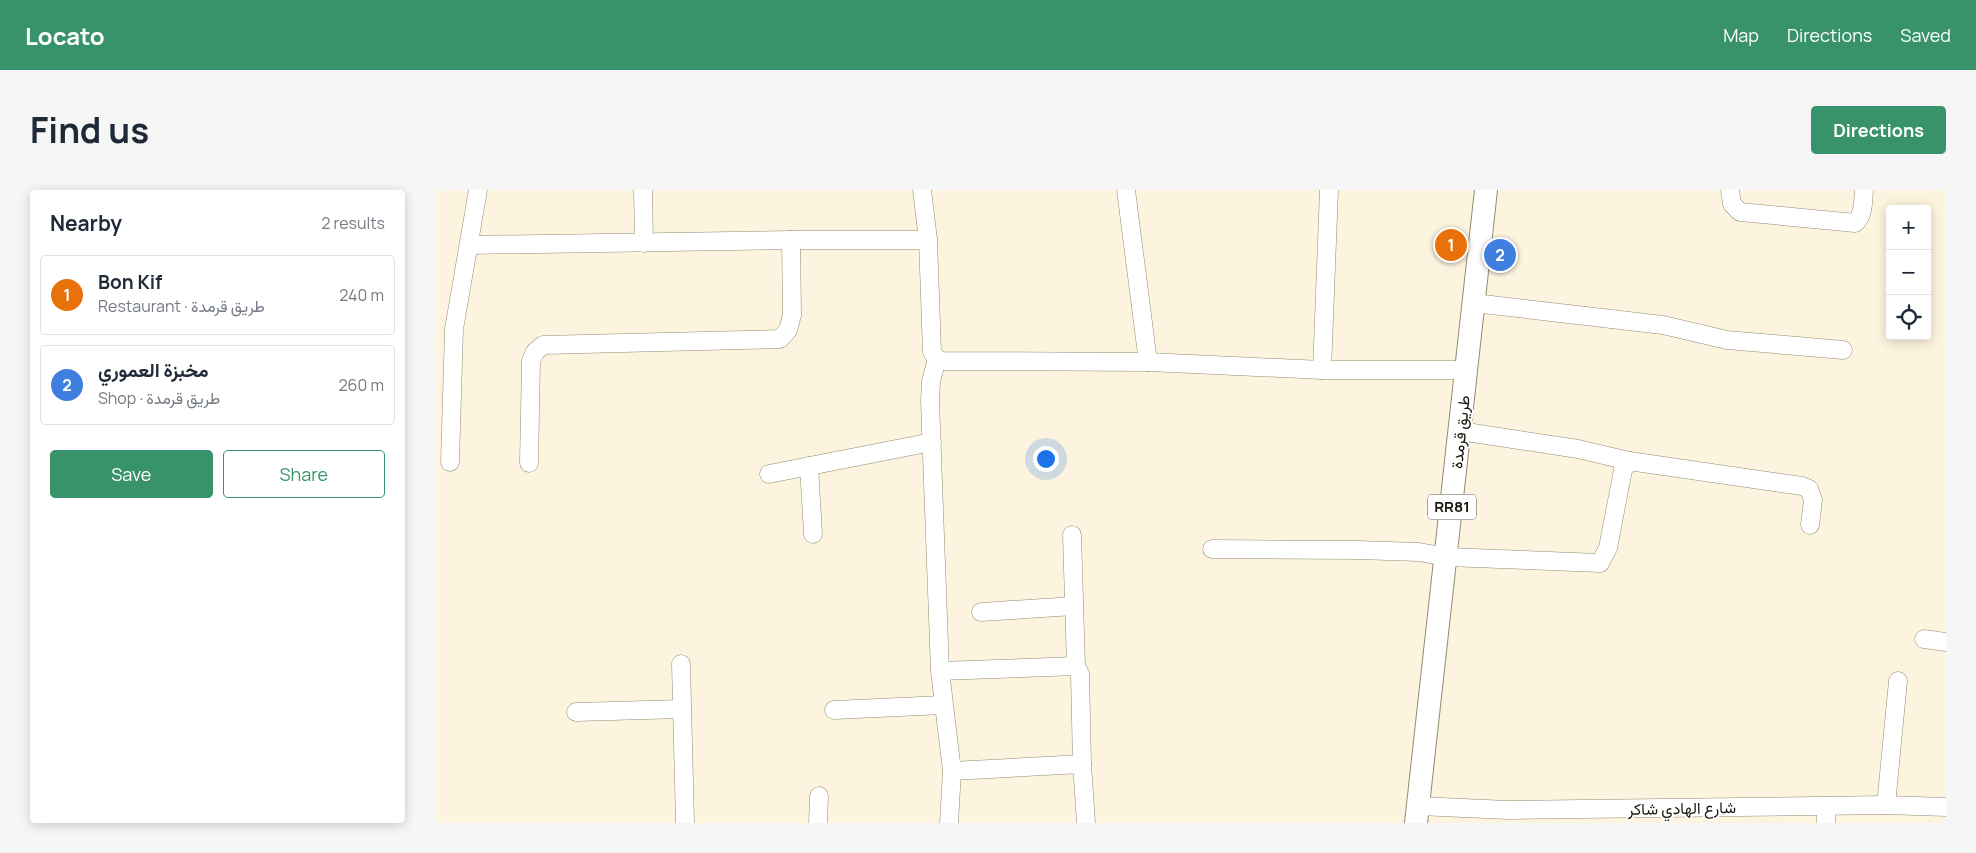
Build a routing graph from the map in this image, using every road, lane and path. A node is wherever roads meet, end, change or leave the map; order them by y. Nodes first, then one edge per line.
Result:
1 (478, 190) edge
2 (643, 190) edge
3 (922, 190) edge
4 (1126, 190) edge
5 (1329, 190) edge
6 (1486, 190) edge
7 (1730, 190) edge
8 (1864, 190) edge
9 (791, 240) junction
10 (928, 240) junction
11 (643, 243) junction
12 (469, 245) junction
13 (1473, 303) junction
14 (1843, 350) dead end
15 (937, 359) junction
16 (1148, 362) junction
17 (1322, 370) junction
18 (1466, 370) junction
19 (1460, 431) junction
20 (932, 442) junction
21 (1629, 460) junction
22 (449, 462) dead end
23 (529, 463) dead end
24 (809, 466) junction
25 (769, 474) dead end
26 (1811, 525) dead end
27 (813, 534) dead end
28 (1072, 536) dead end
29 (1212, 549) dead end
30 (1447, 557) junction
31 (1074, 606) junction
32 (981, 612) dead end
33 (1924, 639) dead end
34 (1946, 642) edge
35 (681, 664) dead end
36 (1076, 666) junction
37 (940, 671) junction
38 (1898, 681) dead end
39 (943, 705) junction
40 (682, 710) junction
41 (834, 710) dead end
42 (576, 712) dead end
43 (1082, 764) junction
44 (952, 771) junction
45 (819, 796) dead end
46 (1886, 805) junction
47 (1946, 807) edge
48 (1417, 814) edge
49 (1826, 814) edge
50 (685, 823) edge
51 (818, 823) edge
52 (949, 823) edge
53 (1086, 823) edge

1 - 12 street
2 - 11 street
3 - 10 street
4 - 16 street
5 - 17 street
6 - 13 main road, طريق قرمدة / RR81
7 - 8 street
9 - 10 street
9 - 11 street
9 - 23 street
10 - 15 street
11 - 12 street
12 - 22 street
13 - 14 street
13 - 18 main road, طريق قرمدة / RR81
15 - 16 street
15 - 20 street
16 - 17 street
17 - 18 street
18 - 19 main road, طريق قرمدة / RR81
19 - 21 street
19 - 30 main road, طريق قرمدة / RR81
20 - 24 street
20 - 37 street
21 - 26 street
21 - 30 street
24 - 25 street
24 - 27 street
28 - 31 street
29 - 30 street
30 - 48 main road, طريق قرمدة / RR81
31 - 32 street
31 - 36 street
33 - 34 street
35 - 40 street
36 - 37 street
36 - 43 street
37 - 39 street
38 - 46 street
39 - 41 street
39 - 44 street
40 - 42 street
40 - 50 street
43 - 44 street
43 - 53 street
44 - 52 street
45 - 51 street
46 - 47 street, شارع الهادي شاكر
46 - 49 street, شارع الهادي شاكر
48 - 49 street, شارع الهادي شاكر

